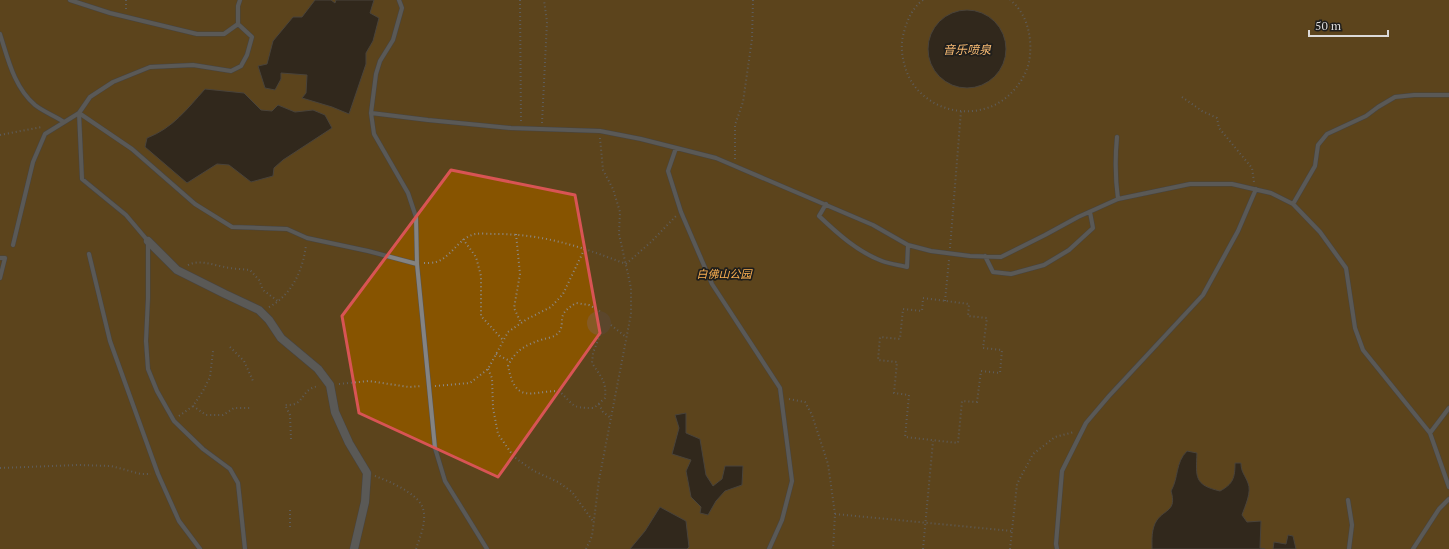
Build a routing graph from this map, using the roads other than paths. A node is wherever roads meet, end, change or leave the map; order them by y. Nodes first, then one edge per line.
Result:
1 (70, 0) edge
2 (240, 0) edge
3 (400, 0) edge
4 (238, 24) junction
5 (0, 34) edge
6 (1449, 95) edge
7 (79, 113) junction
8 (371, 113) junction
9 (64, 122) junction
10 (1117, 136) dead end
11 (676, 148) junction
12 (1256, 189) junction
13 (1118, 199) junction
14 (826, 204) junction
15 (1293, 204) junction
16 (1090, 212) junction
17 (148, 241) junction
18 (13, 245) dead end
19 (908, 245) junction
20 (89, 254) dead end
21 (985, 256) junction
22 (0, 258) edge
23 (417, 264) junction
24 (0, 278) edge
25 (1449, 408) edge
26 (1430, 433) junction
27 (1449, 487) edge
28 (1449, 499) edge
29 (1348, 500) dead end
30 (200, 549) edge
31 (245, 549) edge
32 (354, 549) edge
33 (487, 549) edge
34 (769, 549) edge
35 (1057, 549) edge
36 (1350, 549) edge
37 (1413, 549) edge

1 - 4 lane
2 - 4 lane
3 - 8 lane
4 - 7 lane
5 - 9 lane
6 - 15 lane
7 - 9 lane
7 - 17 lane
7 - 23 lane
8 - 11 lane
8 - 23 lane
9 - 18 lane
10 - 13 lane
11 - 14 lane
11 - 34 lane
12 - 13 lane
12 - 15 lane
12 - 35 lane
13 - 16 lane
14 - 19 lane
14 - 19 lane
15 - 26 lane
16 - 21 lane
16 - 21 lane
17 - 31 lane
17 - 32 street
19 - 21 lane
20 - 30 lane
22 - 24 lane
23 - 33 lane
25 - 26 lane
26 - 27 lane
28 - 37 lane
29 - 36 lane

